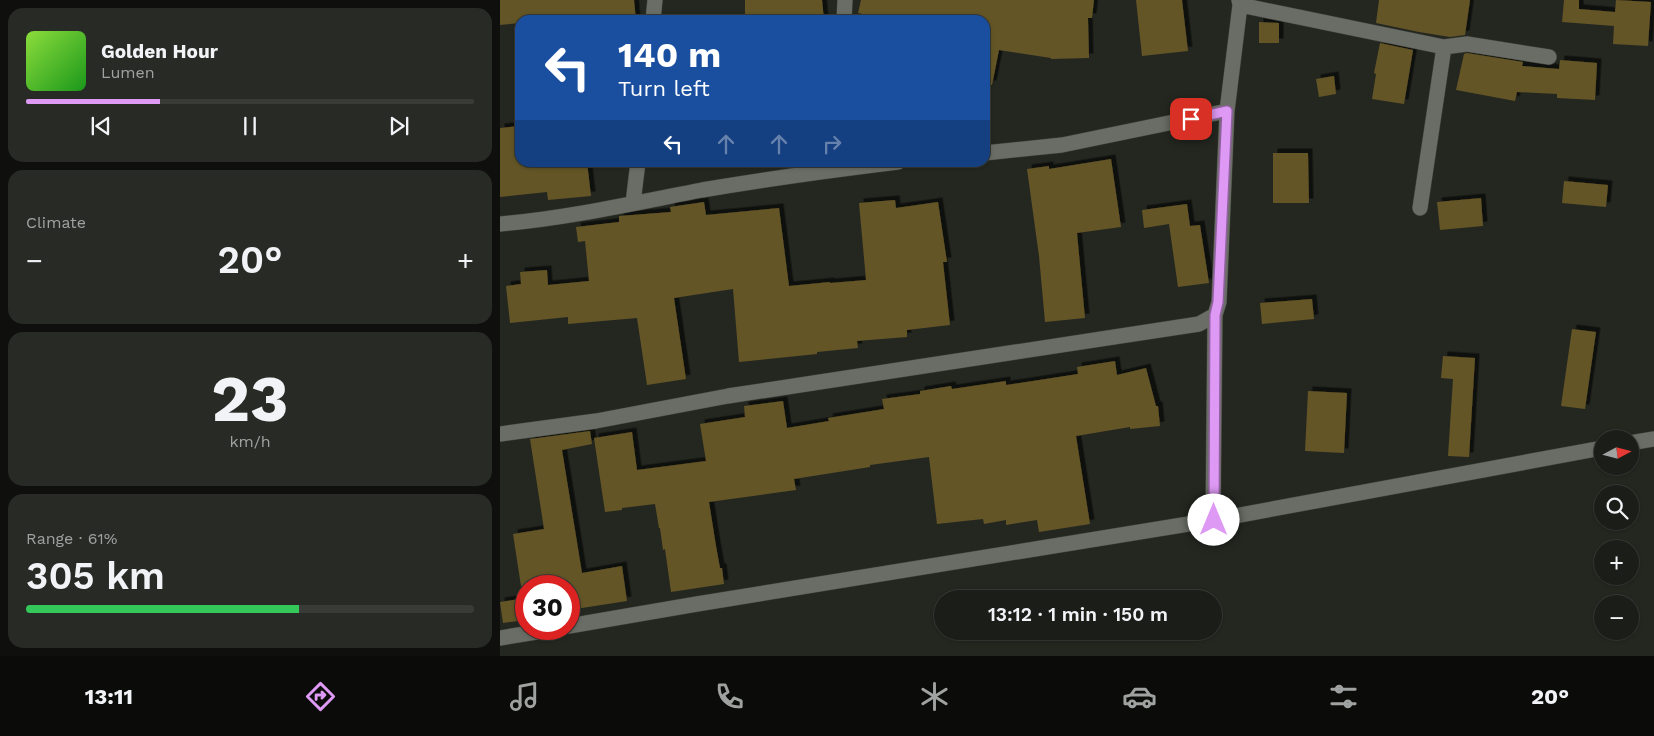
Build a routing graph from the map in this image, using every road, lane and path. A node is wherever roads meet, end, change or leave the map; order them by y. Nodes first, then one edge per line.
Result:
1 (655, 0) edge
2 (846, 0) edge
3 (1240, 2) edge
4 (654, 15) edge
5 (844, 15) edge
6 (1444, 47) junction
7 (1548, 57) dead end
8 (1227, 111) junction
9 (990, 152) edge
10 (637, 167) edge
11 (826, 167) edge
12 (633, 203) junction
13 (1420, 208) dead end
14 (500, 224) edge
15 (1215, 315) junction
16 (500, 434) edge
17 (1654, 439) edge
18 (1639, 442) edge
19 (1594, 449) edge
20 (1214, 520) junction
21 (580, 624) edge
22 (515, 636) edge
23 (500, 638) edge

1 - 4 street
2 - 5 street
3 - 6 street
3 - 8 street
6 - 7 street
6 - 13 street
8 - 9 street
8 - 15 street
10 - 12 street
11 - 12 street
12 - 14 street
15 - 16 street
15 - 20 street
17 - 18 street
19 - 20 street
20 - 21 street
22 - 23 street

